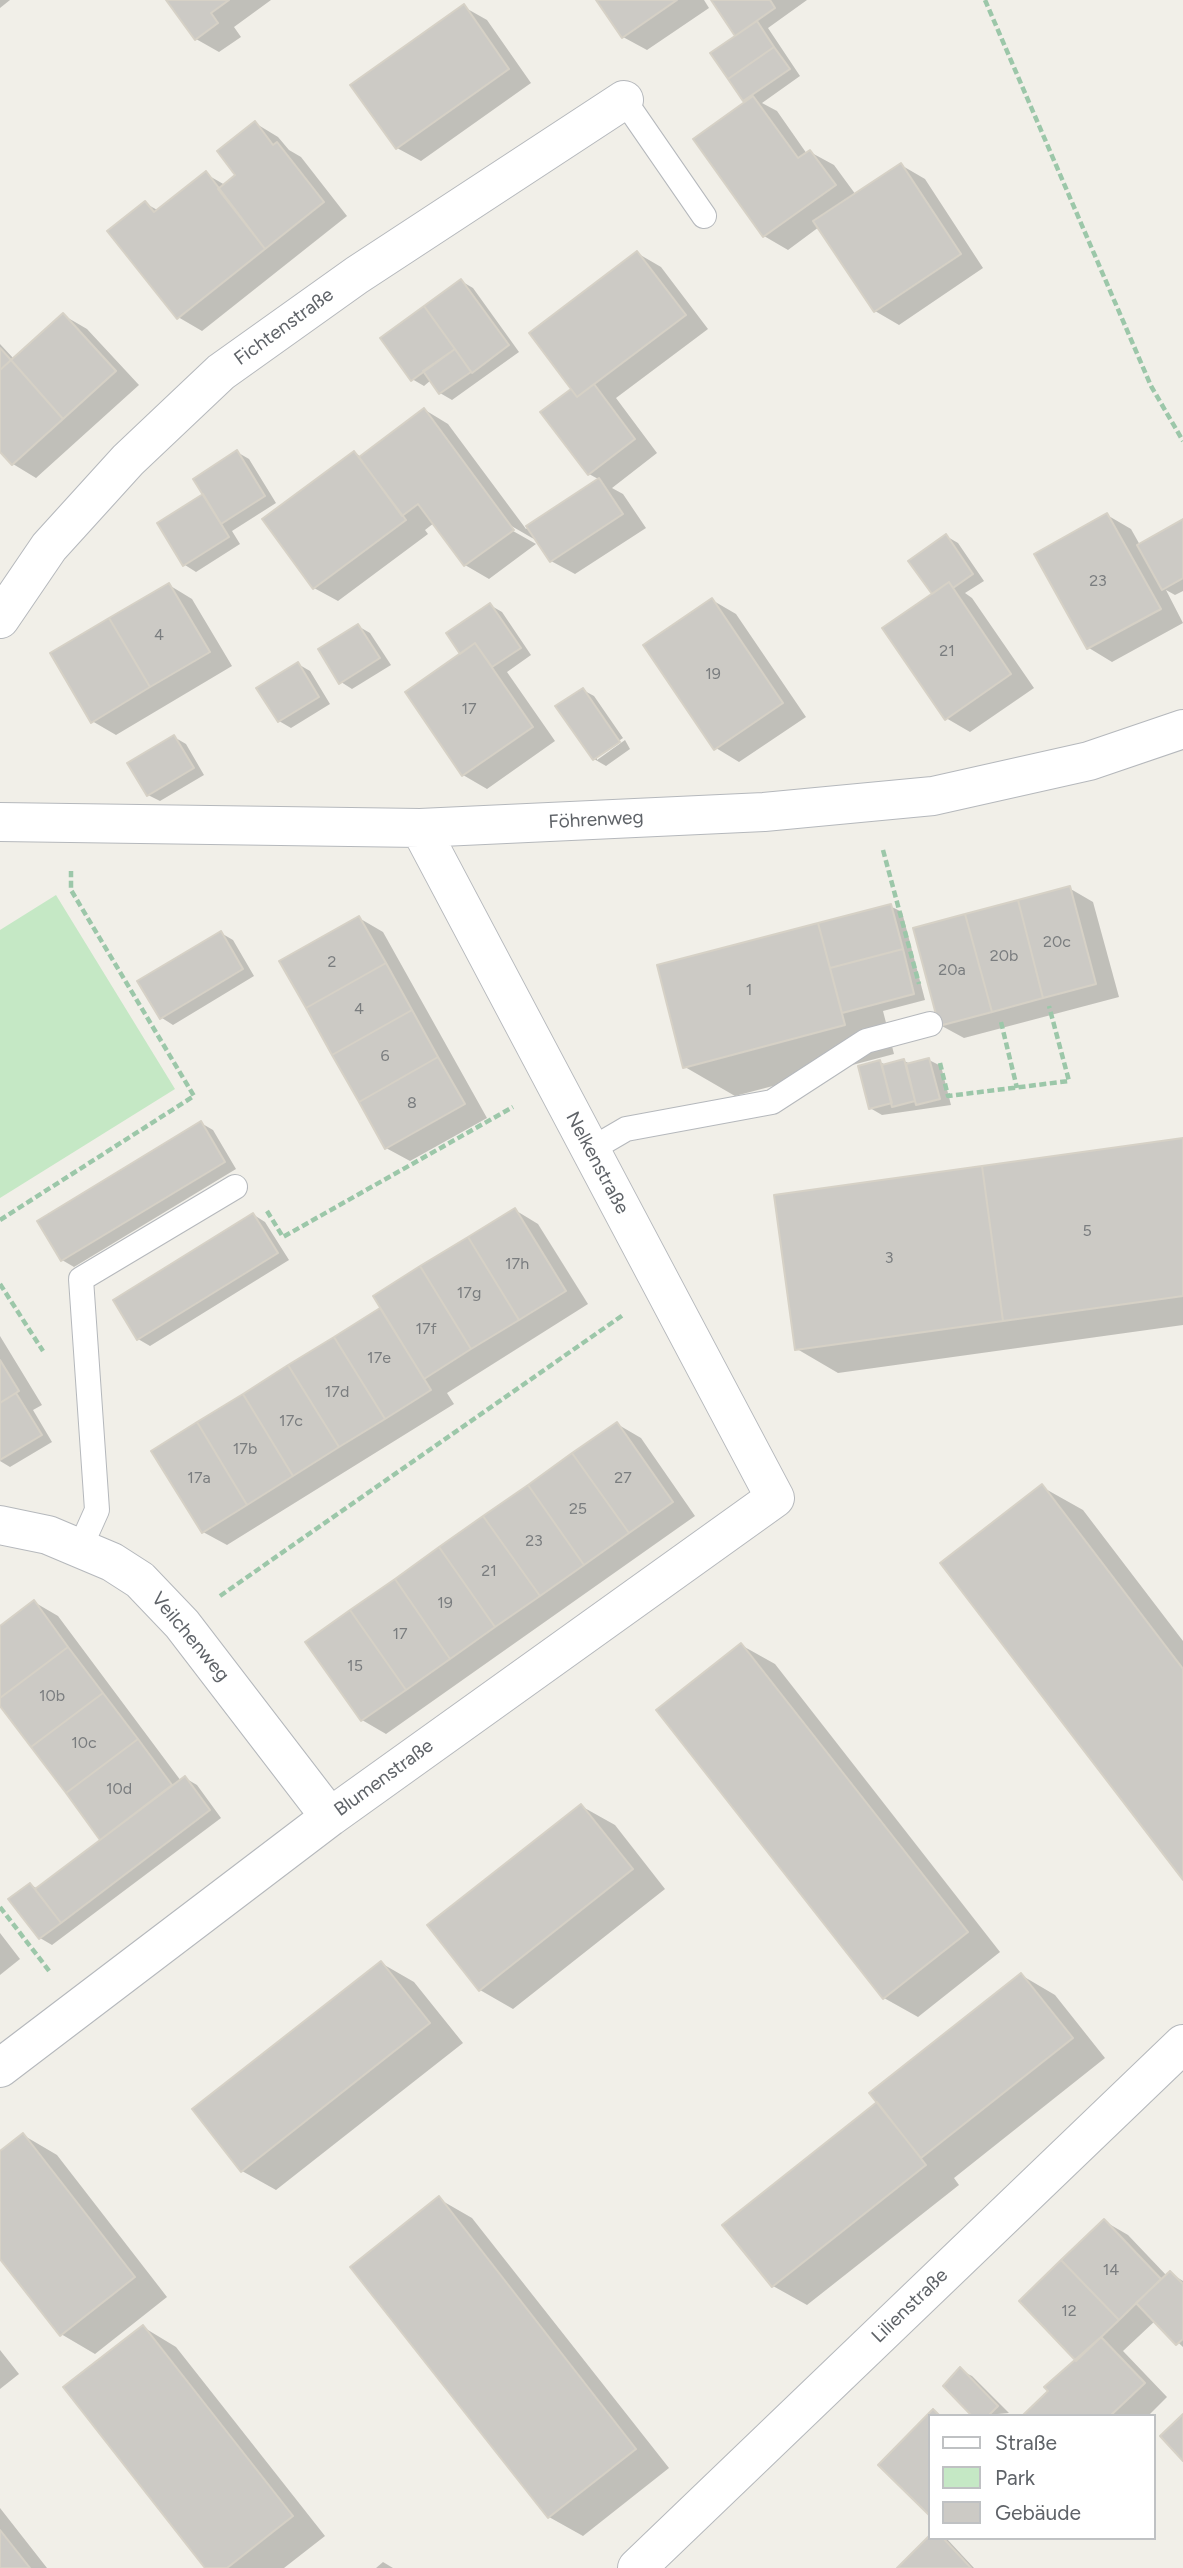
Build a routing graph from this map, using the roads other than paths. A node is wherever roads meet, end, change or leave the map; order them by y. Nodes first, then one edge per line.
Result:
1 (624, 100) joint
2 (704, 216) dead end
3 (0, 619) edge
4 (1183, 729) edge
5 (0, 822) edge
6 (420, 828) junction
7 (930, 1024) dead end
8 (590, 1150) junction
9 (235, 1187) road end
10 (775, 1498) joint
11 (0, 1525) edge
12 (80, 1548) junction
13 (330, 1817) junction
14 (1183, 2043) edge
15 (0, 2068) edge
16 (636, 2568) edge

1 - 2 lane
1 - 3 street, Fichtenstraße
4 - 6 street, Föhrenweg
5 - 6 street, Föhrenweg
6 - 8 street, Nelkenstraße
7 - 8 lane
8 - 10 street, Nelkenstraße
9 - 12 lane
10 - 13 street, Blumenstraße
11 - 12 street, Veilchenweg
12 - 13 street, Veilchenweg
13 - 15 street, Blumenstraße
14 - 16 street, Lilienstraße

